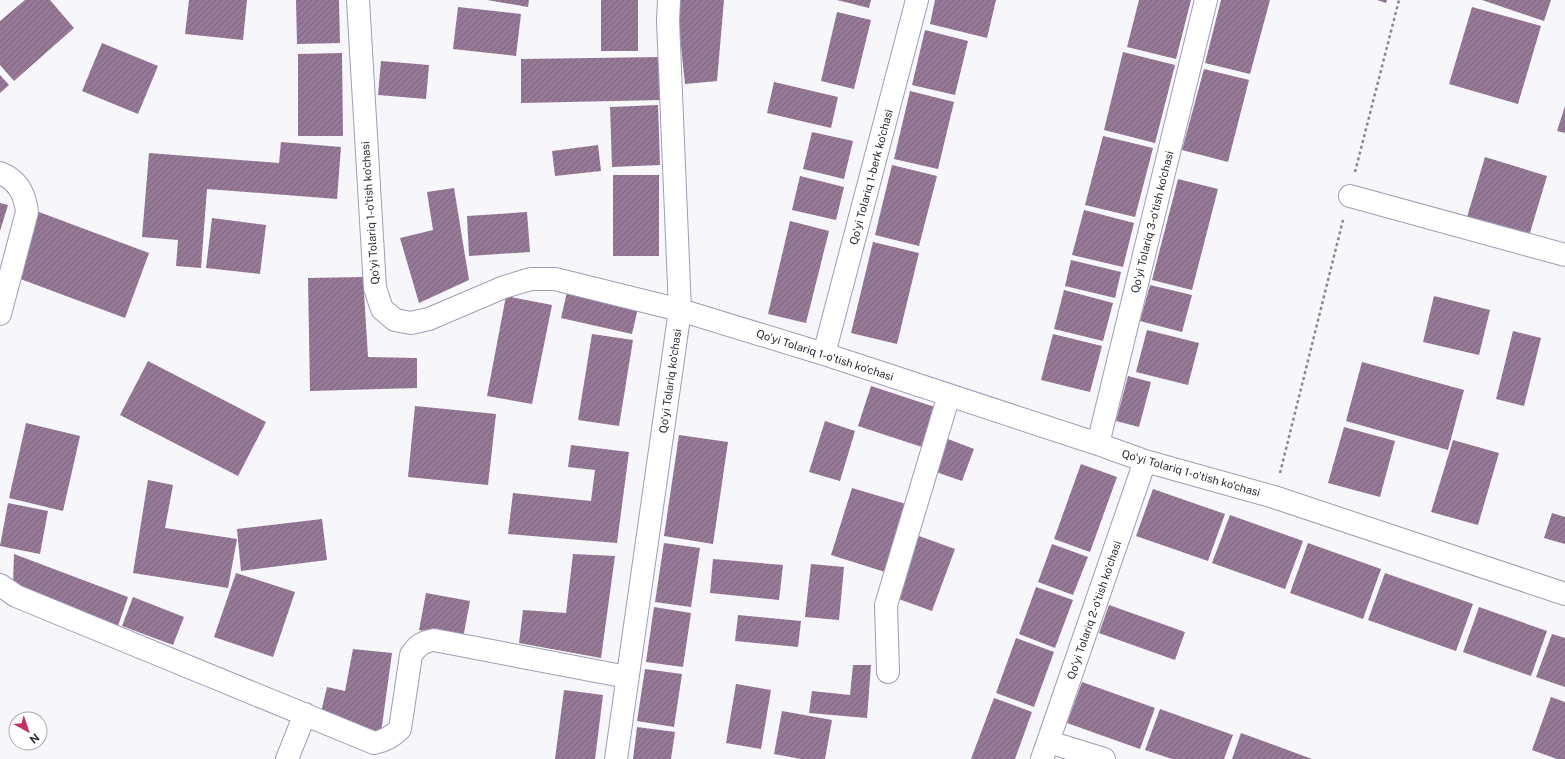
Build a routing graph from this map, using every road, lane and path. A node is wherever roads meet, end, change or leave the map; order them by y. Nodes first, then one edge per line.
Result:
1 (358, 0) edge
2 (669, 0) edge
3 (917, 0) edge
4 (1206, 0) edge
5 (1399, 0) edge
6 (0, 173) edge
7 (1350, 196) junction
8 (1565, 255) edge
9 (680, 310) junction
10 (0, 314) edge
11 (824, 354) junction
12 (949, 395) junction
13 (1098, 444) junction
14 (1145, 461) junction
15 (1274, 496) junction
16 (0, 585) edge
17 (1565, 594) edge
18 (888, 672) dead end
19 (627, 677) junction
20 (305, 714) junction
21 (1046, 750) edge
22 (287, 759) edge
23 (616, 759) edge
24 (1104, 759) edge

1 - 9 street, Qo'yi Tolariq 1-o'tish ko'chasi
2 - 9 street, Qo'yi Tolariq ko'chasi
3 - 11 street, Qo'yi Tolariq 1-berk ko'chasi
4 - 13 street, Qo'yi Tolariq 3-o'tish ko'chasi
5 - 7 path
6 - 10 street
7 - 8 street
7 - 15 path
9 - 11 street, Qo'yi Tolariq 1-o'tish ko'chasi
9 - 19 street, Qo'yi Tolariq ko'chasi
11 - 12 street, Qo'yi Tolariq 1-o'tish ko'chasi
12 - 13 street, Qo'yi Tolariq 1-o'tish ko'chasi
12 - 18 street
13 - 14 street, Qo'yi Tolariq 1-o'tish ko'chasi
14 - 15 street, Qo'yi Tolariq 1-o'tish ko'chasi
14 - 21 street, Qo'yi Tolariq 2-o'tish ko'chasi
15 - 17 street, Qo'yi Tolariq 1-o'tish ko'chasi
16 - 20 street
19 - 20 street
19 - 23 street, Qo'yi Tolariq ko'chasi
20 - 22 street
21 - 24 street

